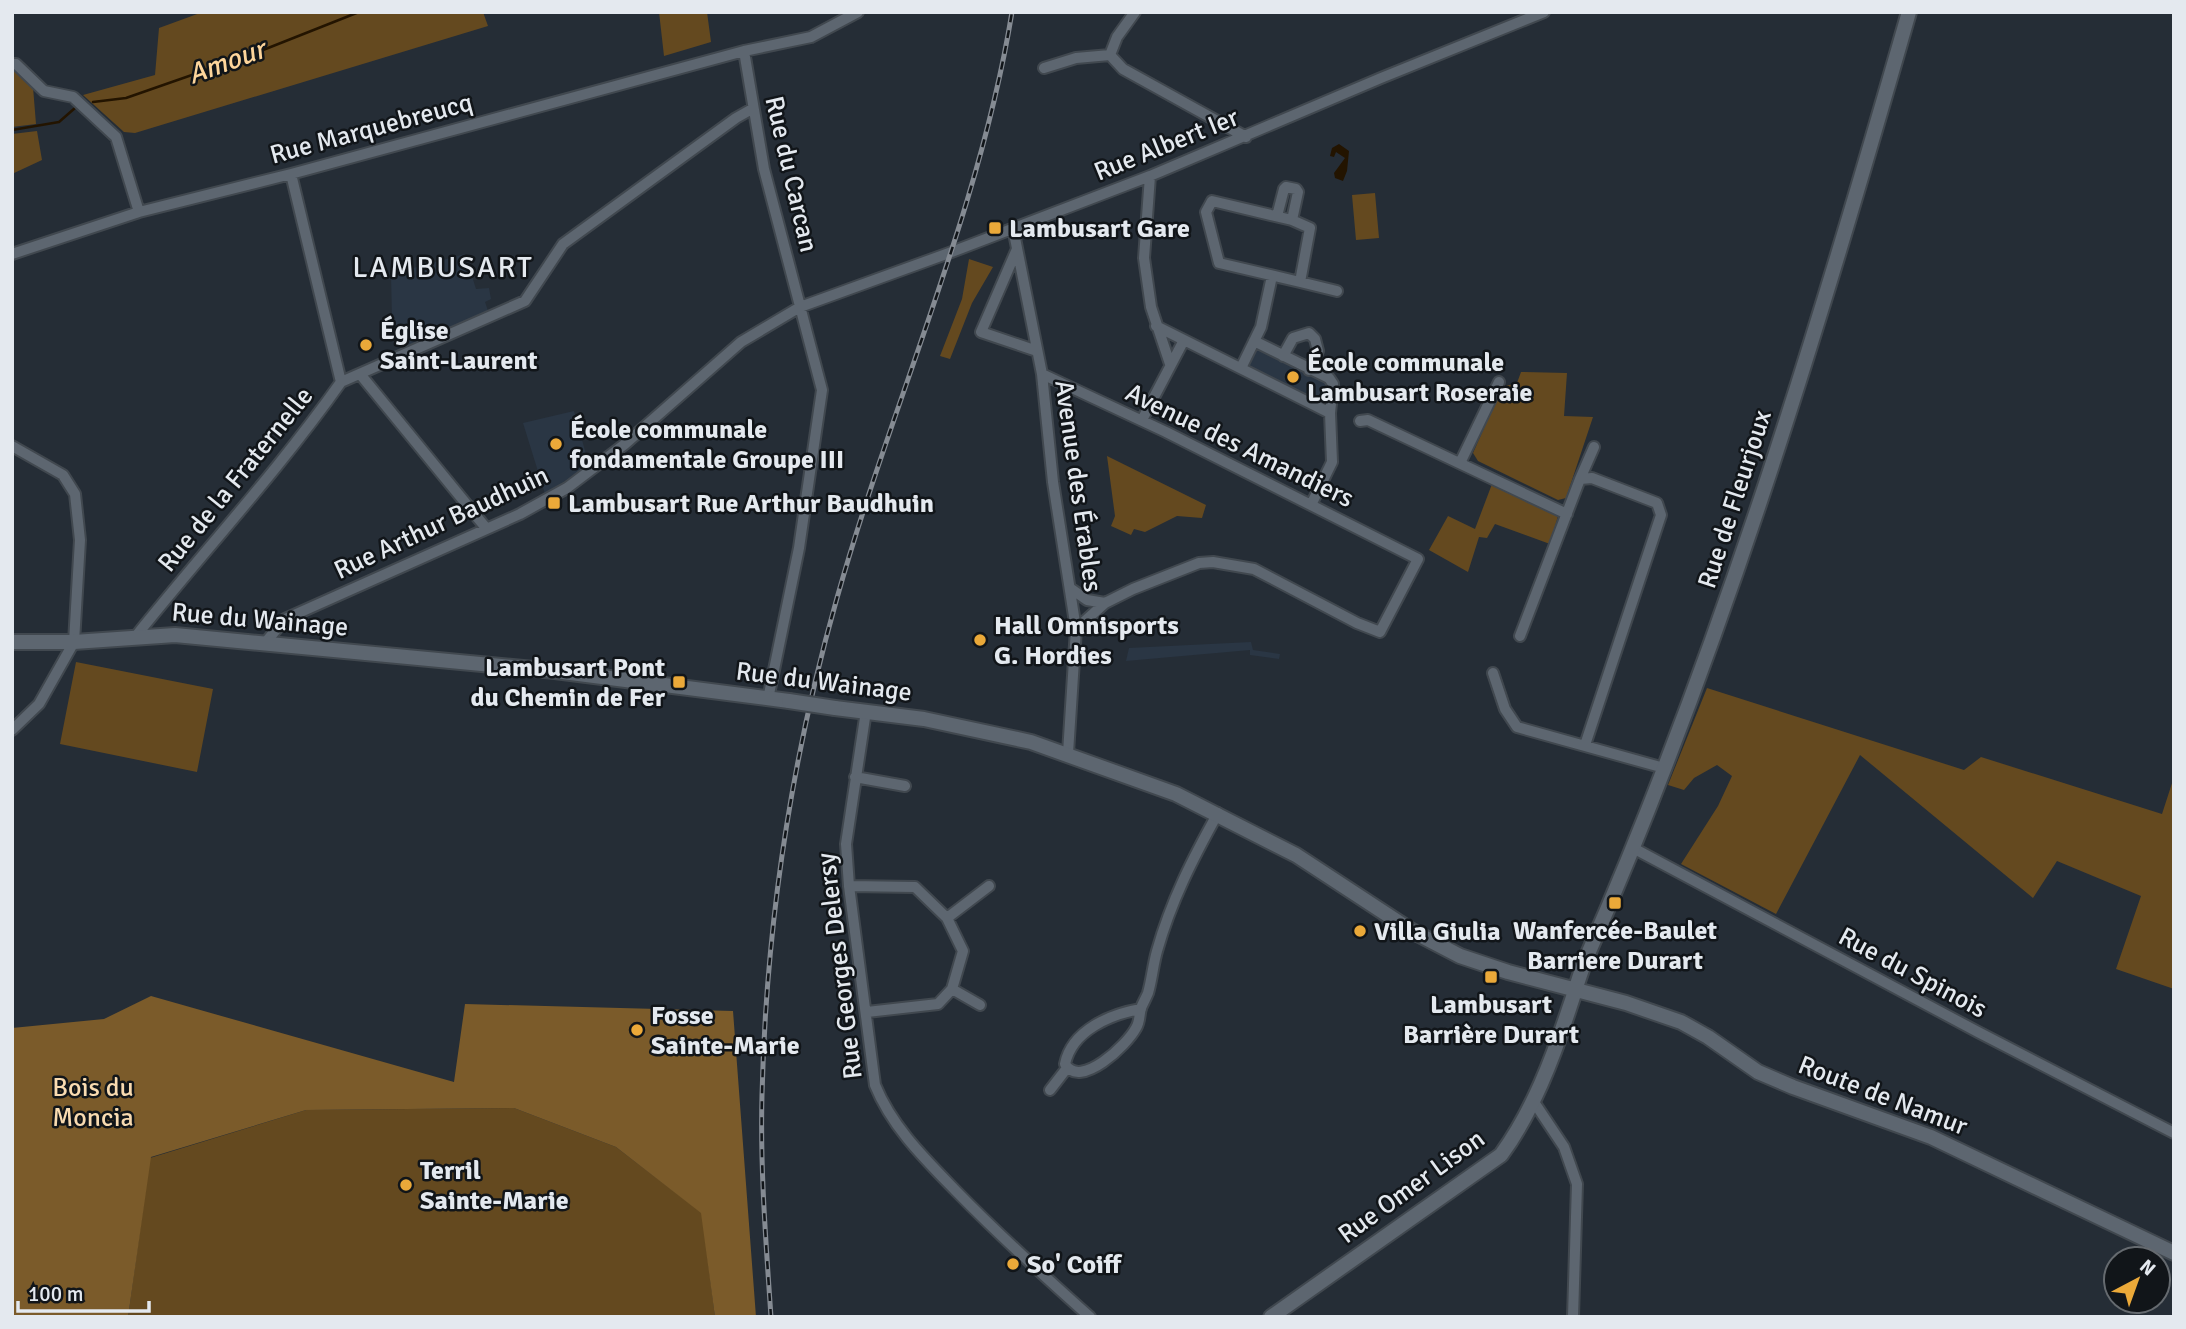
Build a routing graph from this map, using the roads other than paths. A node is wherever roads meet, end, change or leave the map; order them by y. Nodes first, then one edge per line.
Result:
1 (858, 12) edge
2 (1135, 12) edge
3 (1544, 12) edge
4 (1909, 12) edge
5 (744, 51) junction
6 (1110, 55) junction
7 (12, 64) edge
8 (1044, 68) dead end
9 (752, 109) junction
10 (1246, 136) junction
11 (291, 174) junction
12 (1150, 176) junction
13 (139, 212) junction
14 (1277, 216) junction
15 (1292, 220) junction
16 (1013, 228) junction
17 (1017, 249) junction
18 (12, 254) edge
19 (1272, 276) junction
20 (1300, 282) junction
21 (1337, 291) dead end
22 (800, 307) junction
23 (1156, 326) junction
24 (1184, 340) junction
25 (1254, 341) junction
26 (1037, 351) junction
27 (1283, 356) junction
28 (1170, 364) junction
29 (1241, 368) junction
30 (1309, 370) junction
31 (360, 374) junction
32 (1042, 374) junction
33 (341, 382) junction
34 (1499, 382) dead end
35 (1331, 413) junction
36 (1142, 420) junction
37 (1360, 421) dead end
38 (12, 446) edge
39 (1594, 447) dead end
40 (1460, 463) junction
41 (1580, 479) junction
42 (1311, 505) junction
43 (1567, 514) junction
44 (486, 528) junction
45 (1070, 588) junction
46 (1105, 603) junction
47 (1076, 629) junction
48 (136, 636) junction
49 (1520, 636) dead end
50 (12, 642) edge
51 (74, 642) junction
52 (265, 643) junction
53 (1493, 673) dead end
54 (768, 699) junction
55 (866, 711) junction
56 (12, 730) edge
57 (1584, 745) junction
58 (1068, 753) junction
59 (1664, 768) junction
60 (855, 777) junction
61 (905, 786) dead end
62 (1218, 813) junction
63 (1633, 848) junction
64 (849, 886) junction
65 (989, 886) dead end
66 (947, 918) junction
67 (952, 989) junction
68 (1574, 989) junction
69 (980, 1005) dead end
70 (1141, 1009) junction
71 (867, 1012) junction
72 (1067, 1068) junction
73 (1050, 1090) dead end
74 (1534, 1102) junction
75 (2174, 1133) edge
76 (2174, 1253) edge
77 (1090, 1317) edge
78 (1271, 1317) edge
79 (1573, 1317) edge

1 - 5 street, Rue Marquebreucq
2 - 6 street
3 - 10 street, Rue Albert Ier
4 - 59 main road, Rue de Fleurjoux
5 - 9 street, Rue du Carcan
5 - 11 street, Rue Marquebreucq
6 - 8 street
6 - 10 street
7 - 13 street
9 - 22 street, Rue du Carcan
9 - 31 street
10 - 12 street, Rue Albert Ier
11 - 13 street, Rue Marquebreucq
11 - 33 street
12 - 16 street, Rue Albert Ier
12 - 23 street
13 - 18 street, Rue Marquebreucq
14 - 15 street
14 - 15 street
14 - 19 street
15 - 20 street
16 - 17 street, Avenue des Érables
16 - 22 street, Rue Albert Ier
17 - 26 street, Avenue des Érables
17 - 26 street
19 - 20 street
19 - 25 street
20 - 21 street
22 - 44 street, Rue Arthur Baudhuin
22 - 54 street, Rue du Carcan
23 - 24 street
23 - 28 street
24 - 28 street
24 - 29 street
25 - 27 street
25 - 29 street
26 - 32 street, Avenue des Érables
27 - 30 street
27 - 30 street
28 - 36 street
29 - 35 street
30 - 35 street
31 - 33 street
31 - 44 street
32 - 36 street, Avenue des Amandiers
32 - 45 street, Avenue des Érables
33 - 48 street, Rue de la Fraternelle
34 - 40 street
35 - 42 street
36 - 42 street, Avenue des Amandiers
37 - 40 street
38 - 51 street
39 - 41 street
40 - 43 street
41 - 43 street
41 - 57 street
42 - 46 street, Avenue des Amandiers
43 - 49 street
44 - 52 street, Rue Arthur Baudhuin
45 - 46 street
45 - 47 street, Avenue des Érables
46 - 47 street
47 - 58 street, Avenue des Érables
48 - 51 main road, Rue du Wainage
48 - 52 main road, Rue du Wainage
50 - 51 main road, Rue du Wainage
51 - 56 street
52 - 54 main road, Rue du Wainage
53 - 57 street
54 - 55 main road, Rue du Wainage, bridge
55 - 58 main road, Rue du Wainage
55 - 60 street, Rue Georges Delersy
57 - 59 street
58 - 62 main road, Rue du Wainage
59 - 63 main road, Rue de Fleurjoux
60 - 61 street
60 - 64 street, Rue Georges Delersy
62 - 68 main road, Rue du Wainage
62 - 70 street
63 - 68 main road, Rue de Fleurjoux
63 - 75 street, Rue du Spinois
64 - 66 street
64 - 71 street, Rue Georges Delersy
65 - 66 street
66 - 67 street
67 - 69 street
67 - 71 street
68 - 74 main road, Rue Omer Lison
68 - 76 main road, Route de Namur
70 - 72 street
70 - 72 street
71 - 77 street, Rue Georges Delersy
72 - 73 street
74 - 78 main road, Rue Omer Lison
74 - 79 street

